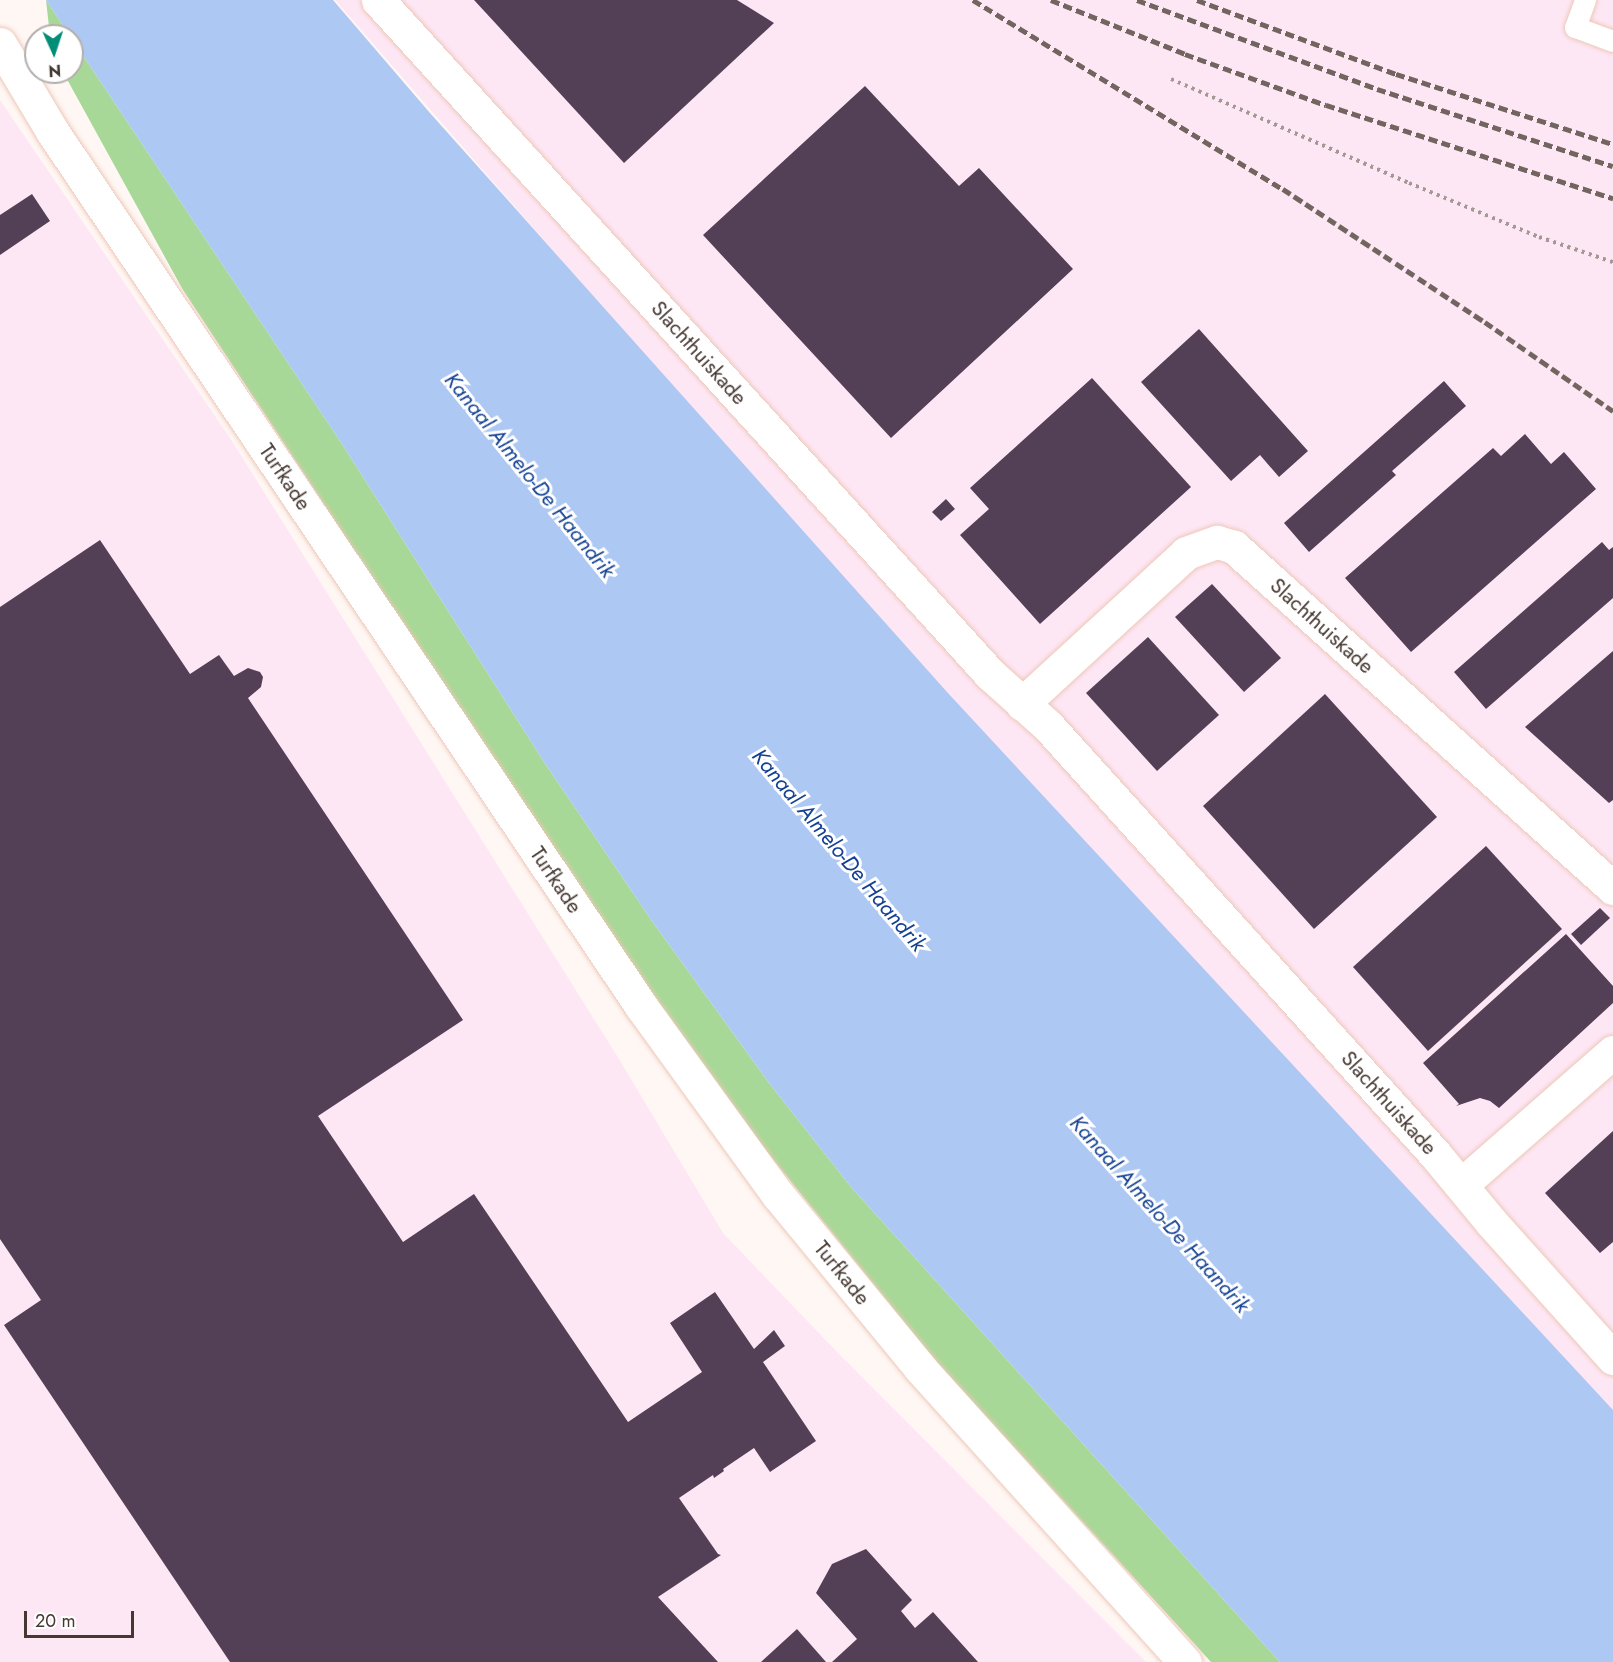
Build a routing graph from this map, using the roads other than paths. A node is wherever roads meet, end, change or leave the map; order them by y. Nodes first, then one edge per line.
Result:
1 (378, 0) edge
2 (1585, 0) edge
3 (1613, 41) edge
4 (0, 44) edge
5 (1022, 704) junction
6 (1613, 888) edge
7 (1613, 1052) edge
8 (1461, 1185) junction
9 (1613, 1358) edge
10 (1185, 1662) edge

1 - 5 street, Slachthuiskade
2 - 3 lane
4 - 10 street, Turfkade
5 - 6 street, Slachthuiskade
5 - 8 street, Slachthuiskade
7 - 8 street
8 - 9 street, Slachthuiskade

